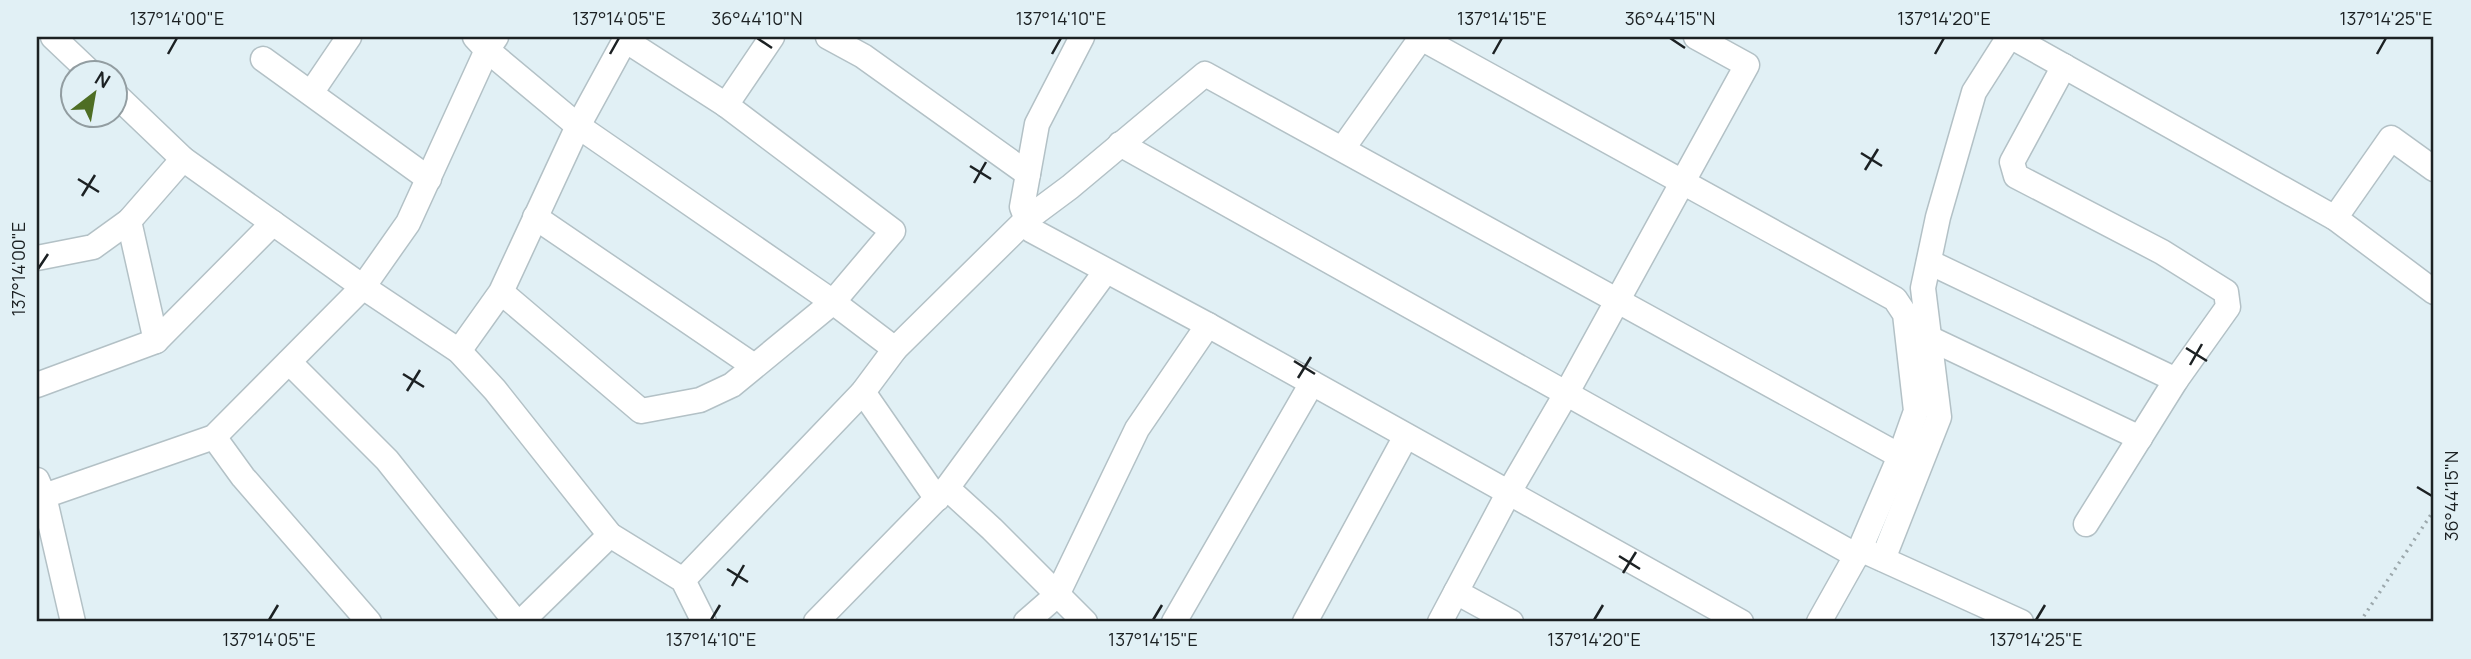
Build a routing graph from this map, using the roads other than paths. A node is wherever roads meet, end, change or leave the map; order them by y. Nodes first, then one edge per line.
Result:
1 (45, 37) edge
2 (53, 37) edge
3 (349, 37) edge
4 (772, 37) edge
5 (828, 37) edge
6 (1082, 37) edge
7 (1421, 37) edge
8 (1696, 37) edge
9 (2011, 37) edge
10 (486, 41) edge
11 (37, 45) edge
12 (869, 47) edge
13 (263, 59) dead end
14 (77, 60) edge
15 (2064, 66) junction
16 (311, 93) junction
17 (726, 105) junction
18 (130, 108) edge
19 (578, 126) junction
20 (1120, 144) junction
21 (1343, 148) junction
22 (183, 159) junction
23 (2434, 169) edge
24 (1028, 174) junction
25 (429, 179) junction
26 (1682, 181) junction
27 (535, 217) junction
28 (2335, 218) junction
29 (1027, 219) junction
30 (129, 221) junction
31 (273, 223) junction
32 (37, 258) edge
33 (1929, 262) junction
34 (1106, 271) junction
35 (363, 287) junction
36 (501, 292) junction
37 (2434, 292) edge
38 (1618, 299) junction
39 (833, 302) junction
40 (1208, 325) junction
41 (1930, 338) junction
42 (156, 341) junction
43 (895, 349) junction
44 (459, 352) junction
45 (289, 362) junction
46 (754, 366) junction
47 (2176, 380) junction
48 (1312, 383) junction
49 (37, 385) edge
50 (863, 392) junction
51 (1566, 394) junction
52 (1406, 436) junction
53 (214, 437) junction
54 (2140, 438) junction
55 (1900, 456) junction
56 (40, 488) edge
57 (1509, 492) junction
58 (942, 493) junction
59 (2086, 524) dead end
60 (610, 535) junction
61 (1859, 552) junction
62 (46, 555) edge
63 (1884, 559) junction
64 (683, 580) junction
65 (1456, 592) junction
66 (1057, 595) junction
67 (73, 622) edge
68 (369, 622) edge
69 (519, 622) edge
70 (704, 622) edge
71 (816, 622) edge
72 (1026, 622) edge
73 (1085, 622) edge
74 (1174, 622) edge
75 (1305, 622) edge
76 (1440, 622) edge
77 (1511, 622) edge
78 (1741, 622) edge
79 (1819, 622) edge
80 (2021, 622) edge

1 - 11 street
2 - 14 street
3 - 16 street
4 - 17 street
5 - 12 street
6 - 24 street
7 - 21 street
7 - 26 street
8 - 26 street
9 - 15 street
9 - 33 street
10 - 19 street
10 - 25 street
12 - 24 street
13 - 16 street
15 - 28 street
15 - 47 street
16 - 25 street
17 - 19 street
17 - 39 street
18 - 22 street
19 - 27 street
19 - 39 street
20 - 21 street
20 - 29 street
20 - 51 street
21 - 38 street
22 - 30 street
22 - 31 street
23 - 28 street
24 - 29 street
25 - 35 street
26 - 38 street
26 - 55 street
27 - 36 street
27 - 46 street
28 - 37 street
29 - 34 street
29 - 43 street
30 - 32 street
30 - 42 street
31 - 35 street
31 - 42 street
33 - 41 street
33 - 47 street
34 - 40 street
34 - 58 street
35 - 44 street
35 - 45 street
36 - 44 street
36 - 46 street
38 - 51 street
38 - 55 street
39 - 43 street
39 - 46 street
40 - 48 street
40 - 66 street
41 - 54 street
41 - 63 street
42 - 49 street
43 - 50 street
44 - 60 street
45 - 53 street
45 - 69 street
47 - 54 street
48 - 52 street
48 - 74 street
50 - 58 street
50 - 64 street
51 - 57 street
51 - 61 street
52 - 57 street
52 - 75 street
53 - 56 street
53 - 68 street
54 - 59 street
55 - 61 street
56 - 62 street
57 - 65 street
57 - 78 street
58 - 66 street
58 - 71 street
60 - 64 street
60 - 69 street
61 - 63 street
61 - 79 street
62 - 67 street
63 - 80 street
64 - 70 street
65 - 76 street
65 - 77 street
66 - 72 street
66 - 73 street

